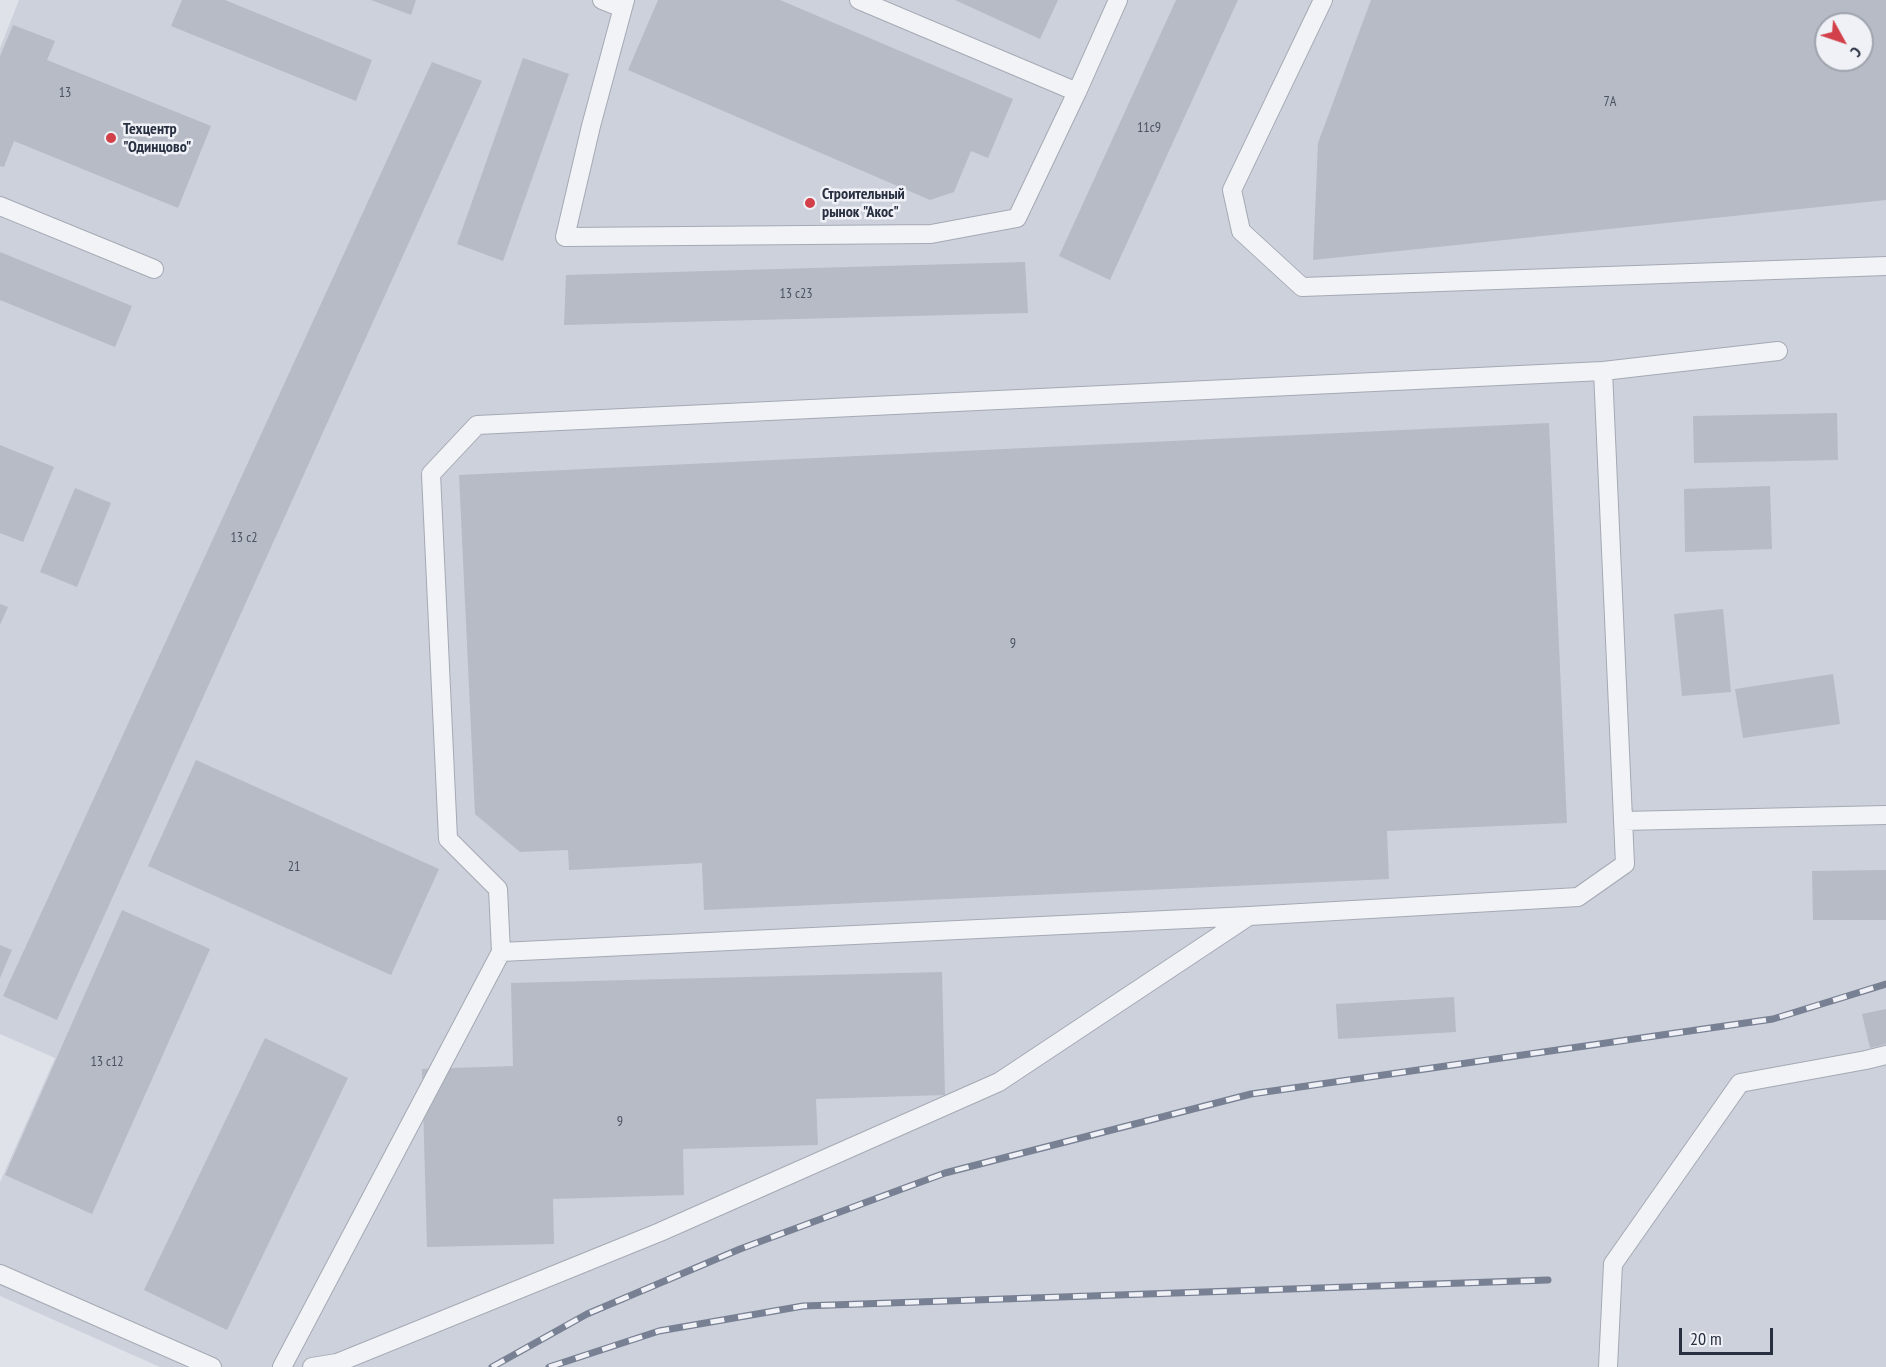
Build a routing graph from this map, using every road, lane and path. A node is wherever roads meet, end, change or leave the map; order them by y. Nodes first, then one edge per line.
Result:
1 (602, 0) edge
2 (859, 0) edge
3 (1118, 0) edge
4 (1323, 0) edge
5 (624, 4) edge
6 (1077, 92) junction
7 (0, 206) edge
8 (1886, 266) edge
9 (154, 268) dead end
10 (1778, 351) dead end
11 (1603, 371) junction
12 (1886, 815) edge
13 (1623, 821) junction
14 (1249, 916) junction
15 (501, 952) junction
16 (1886, 1054) edge
17 (0, 1274) edge
18 (212, 1367) edge
19 (282, 1367) edge
20 (312, 1367) edge
21 (1608, 1367) edge

1 - 5 lane
2 - 6 lane
3 - 6 lane
4 - 8 lane
5 - 6 lane
7 - 9 lane
10 - 11 lane
11 - 13 lane
11 - 15 lane
12 - 13 lane
13 - 14 lane
14 - 15 lane
14 - 20 lane
15 - 19 lane
16 - 21 lane
17 - 18 lane

